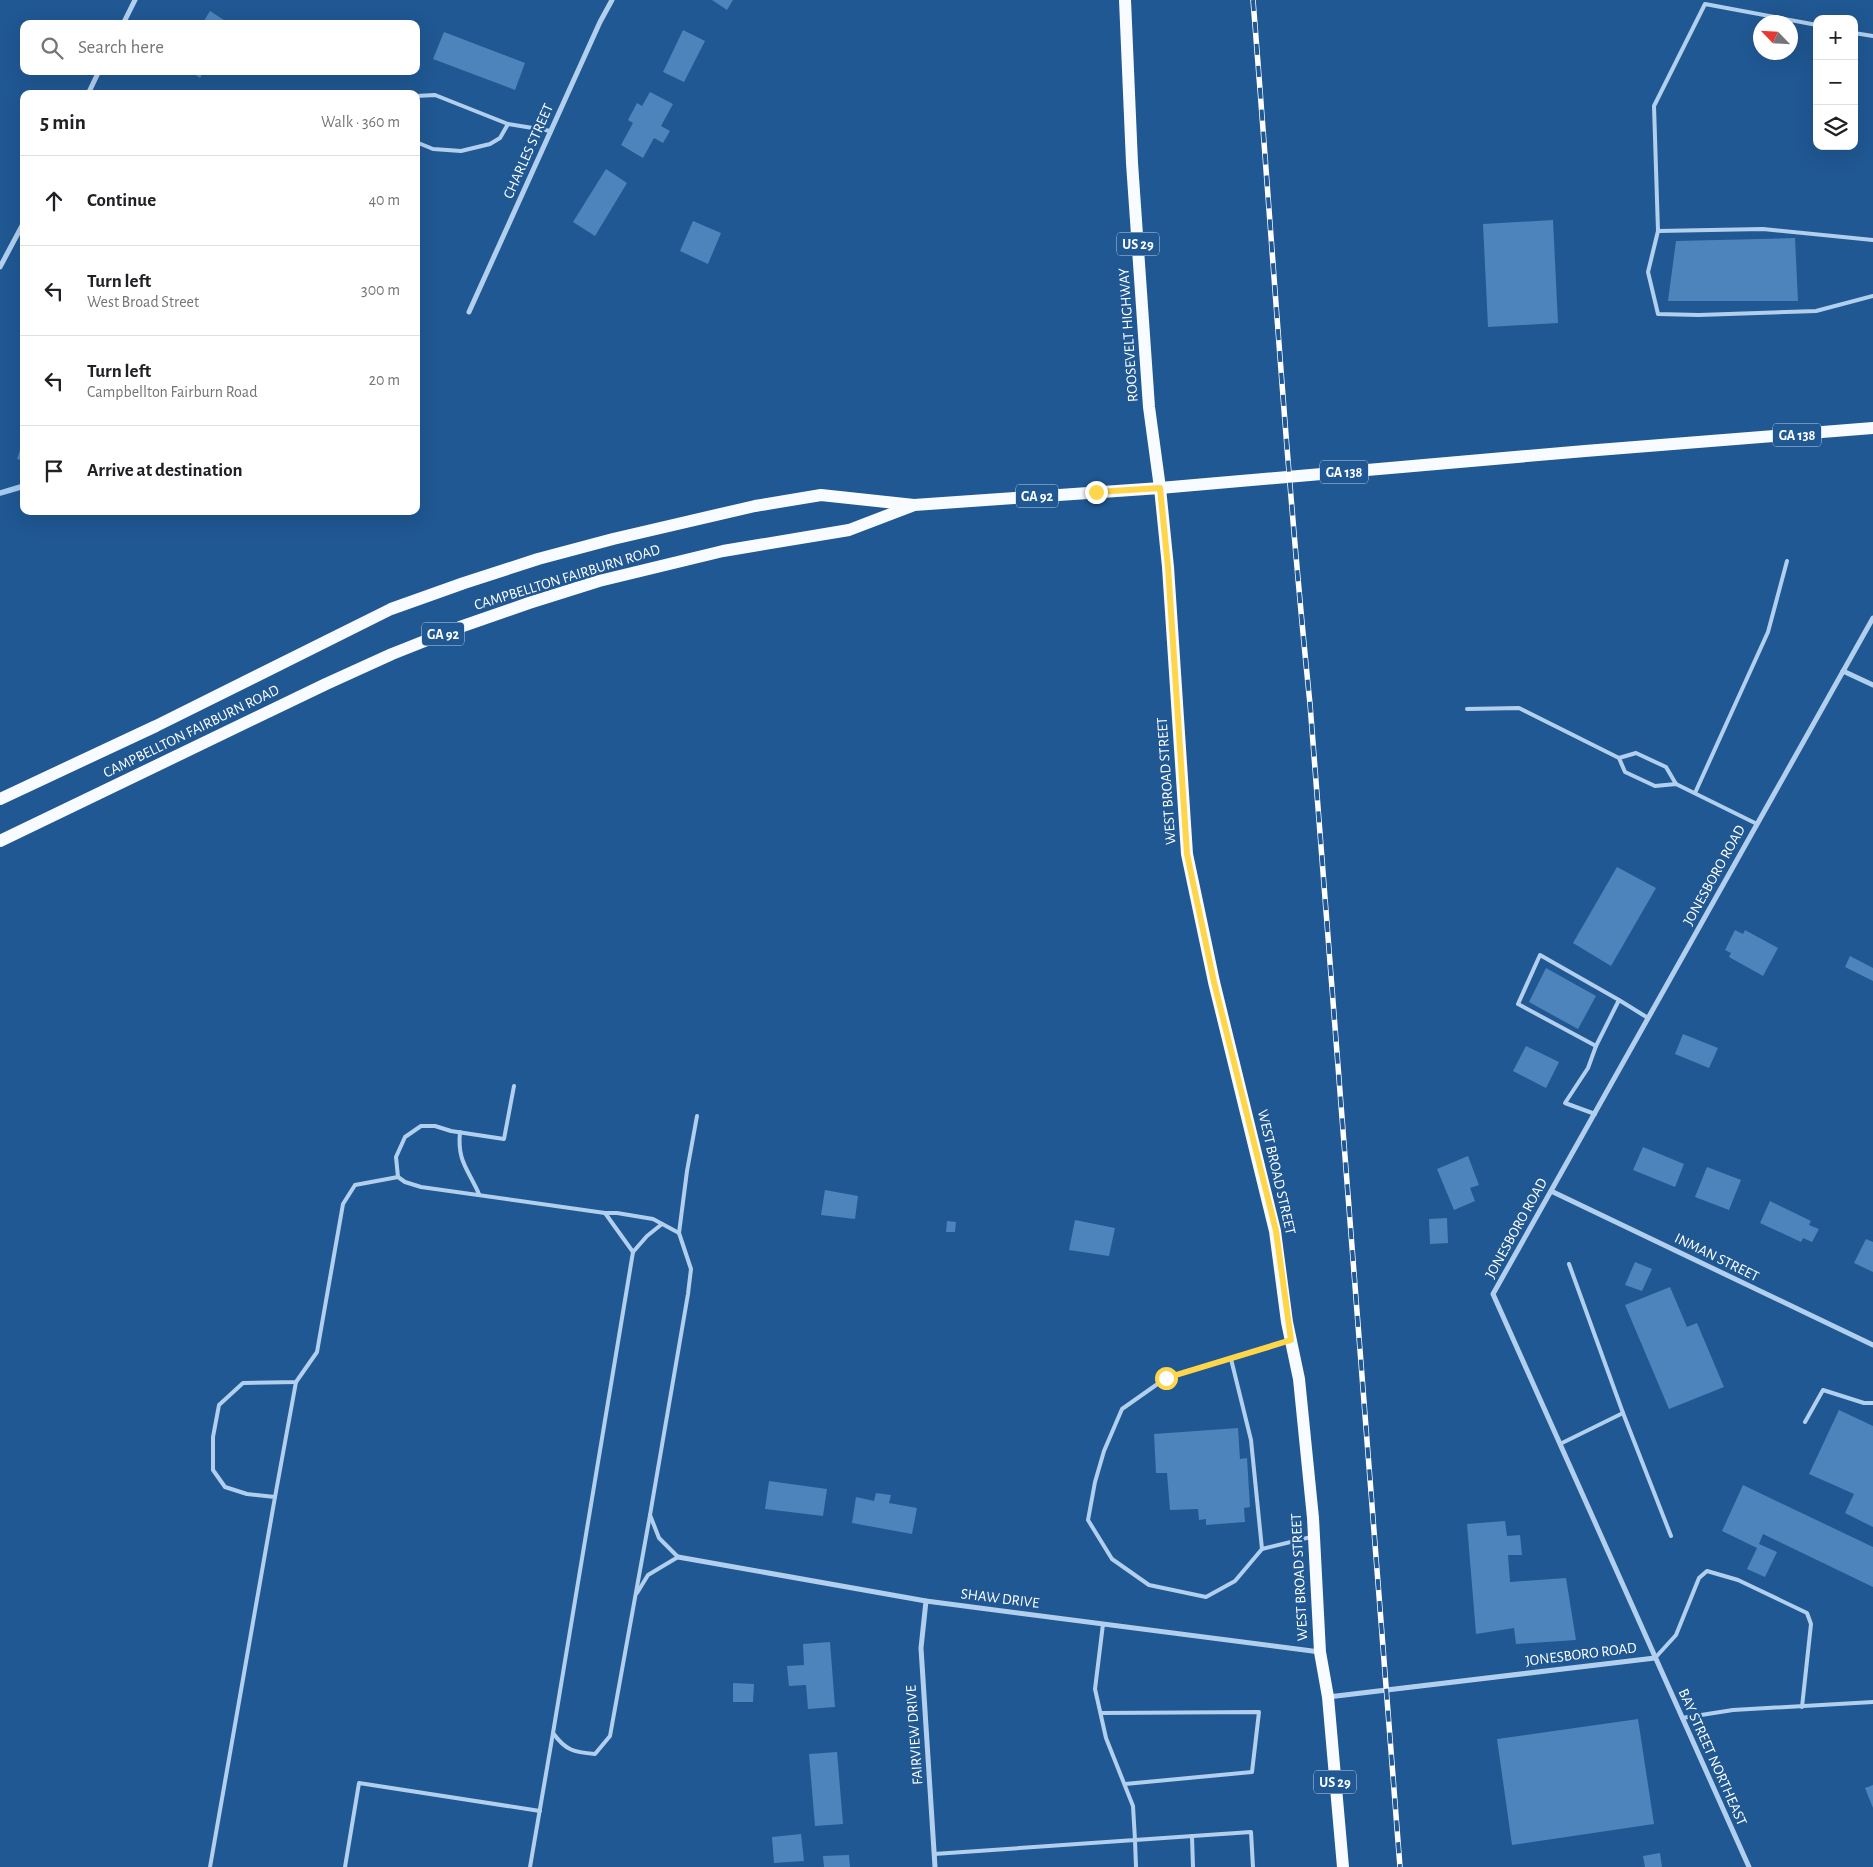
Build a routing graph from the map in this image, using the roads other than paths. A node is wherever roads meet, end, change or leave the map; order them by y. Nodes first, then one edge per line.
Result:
1 (135, 0) edge
2 (612, 0) edge
3 (1125, 0) edge
4 (125, 20) edge
5 (1813, 24) edge
6 (1858, 34) edge
7 (1873, 36) edge
8 (97, 75) edge
9 (90, 90) edge
10 (420, 96) edge
11 (508, 124) junction
12 (551, 131) junction
13 (420, 144) edge
14 (20, 230) edge
15 (1658, 231) junction
16 (1873, 240) edge
17 (0, 267) edge
18 (1873, 296) edge
19 (469, 312) dead end
20 (1873, 428) edge
21 (1160, 488) junction
22 (914, 505) junction
23 (1787, 561) dead end
24 (1873, 618) edge
25 (1843, 671) junction
26 (1873, 686) edge
27 (1467, 709) dead end
28 (1619, 758) junction
29 (1676, 784) junction
30 (1695, 792) junction
31 (0, 799) edge
32 (1757, 824) junction
33 (0, 840) edge
34 (1618, 1000) junction
35 (1648, 1018) junction
36 (1596, 1046) junction
37 (514, 1086) dead end
38 (1595, 1114) junction
39 (696, 1116) dead end
40 (460, 1132) junction
41 (398, 1177) junction
42 (1551, 1191) junction
43 (479, 1194) junction
44 (605, 1213) junction
45 (662, 1224) junction
46 (679, 1233) junction
47 (634, 1252) junction
48 (1569, 1264) dead end
49 (1291, 1340) junction
50 (1873, 1345) edge
51 (1231, 1359) junction
52 (296, 1382) junction
53 (1873, 1403) edge
54 (1623, 1413) junction
55 (1805, 1422) dead end
56 (1560, 1444) junction
57 (275, 1496) junction
58 (650, 1515) junction
59 (1671, 1536) dead end
60 (1314, 1537) junction
61 (1262, 1549) junction
62 (678, 1557) junction
63 (636, 1595) junction
64 (926, 1601) junction
65 (1103, 1624) junction
66 (1320, 1652) junction
67 (1655, 1658) junction
68 (1328, 1697) junction
69 (1873, 1702) edge
70 (1802, 1707) junction
71 (1100, 1713) junction
72 (1682, 1718) junction
73 (553, 1733) junction
74 (1125, 1784) junction
75 (540, 1811) junction
76 (1192, 1836) junction
77 (1135, 1840) junction
78 (934, 1854) junction
79 (210, 1867) edge
80 (345, 1867) edge
81 (530, 1867) edge
82 (935, 1867) edge
83 (1136, 1867) edge
84 (1193, 1867) edge
85 (1253, 1867) edge
86 (1343, 1867) edge
87 (1748, 1867) edge

1 - 4 street
2 - 12 street, CHARLES STREET
3 - 21 main road, ROOSEVELT HIGHWAY / US 29
5 - 15 lane
6 - 7 lane
8 - 9 street
10 - 11 lane
11 - 12 lane
11 - 13 lane
12 - 19 street, CHARLES STREET
14 - 17 street
15 - 16 lane
15 - 18 lane
20 - 21 main road, GA 138
21 - 22 main road, CAMPBELLTON FAIRBURN ROAD / GA 92
21 - 49 main road, WEST BROAD STREET / US 29
22 - 31 main road, CAMPBELLTON FAIRBURN ROAD / GA 92
22 - 33 main road, CAMPBELLTON FAIRBURN ROAD / GA 92
23 - 30 lane
24 - 25 street, JONESBORO ROAD
25 - 26 street
25 - 32 street, JONESBORO ROAD
27 - 28 lane
28 - 29 lane
28 - 29 lane
29 - 30 lane
30 - 32 lane
32 - 35 street, JONESBORO ROAD
34 - 35 lane
34 - 36 lane
34 - 36 lane
35 - 38 street, JONESBORO ROAD
36 - 38 lane
37 - 40 lane
38 - 42 street, JONESBORO ROAD
39 - 46 lane
40 - 41 lane
40 - 43 lane
41 - 43 lane
41 - 52 lane
42 - 50 street, INMAN STREET
42 - 56 street, JONESBORO ROAD
43 - 44 lane
44 - 45 lane
44 - 47 lane
45 - 46 lane
45 - 47 lane
46 - 58 lane
47 - 73 lane
48 - 54 lane
49 - 51 lane
49 - 60 main road, WEST BROAD STREET / US 29
51 - 61 lane
51 - 61 lane
52 - 57 lane
52 - 57 lane
53 - 55 lane
54 - 56 lane
54 - 59 lane
56 - 67 street, JONESBORO ROAD
57 - 79 lane
58 - 62 lane
58 - 63 lane
60 - 61 lane
60 - 66 main road, WEST BROAD STREET / US 29
62 - 63 lane
62 - 64 street, SHAW DRIVE
63 - 73 lane
64 - 65 street, SHAW DRIVE
64 - 78 street, FAIRVIEW DRIVE
65 - 66 street, SHAW DRIVE
65 - 71 lane
66 - 68 main road, WEST BROAD STREET / US 29
67 - 68 street, JONESBORO ROAD
67 - 70 lane
67 - 72 street, BAY STREET NORTHEAST
68 - 86 main road, WEST BROAD STREET / US 29
69 - 70 lane
70 - 72 lane
71 - 74 lane
71 - 74 lane
72 - 87 street, BAY STREET NORTHEAST
73 - 75 lane
74 - 77 lane
75 - 80 lane
75 - 81 lane
76 - 77 lane
76 - 84 lane
76 - 85 lane
77 - 78 lane
77 - 83 lane
78 - 82 street, FAIRVIEW DRIVE

